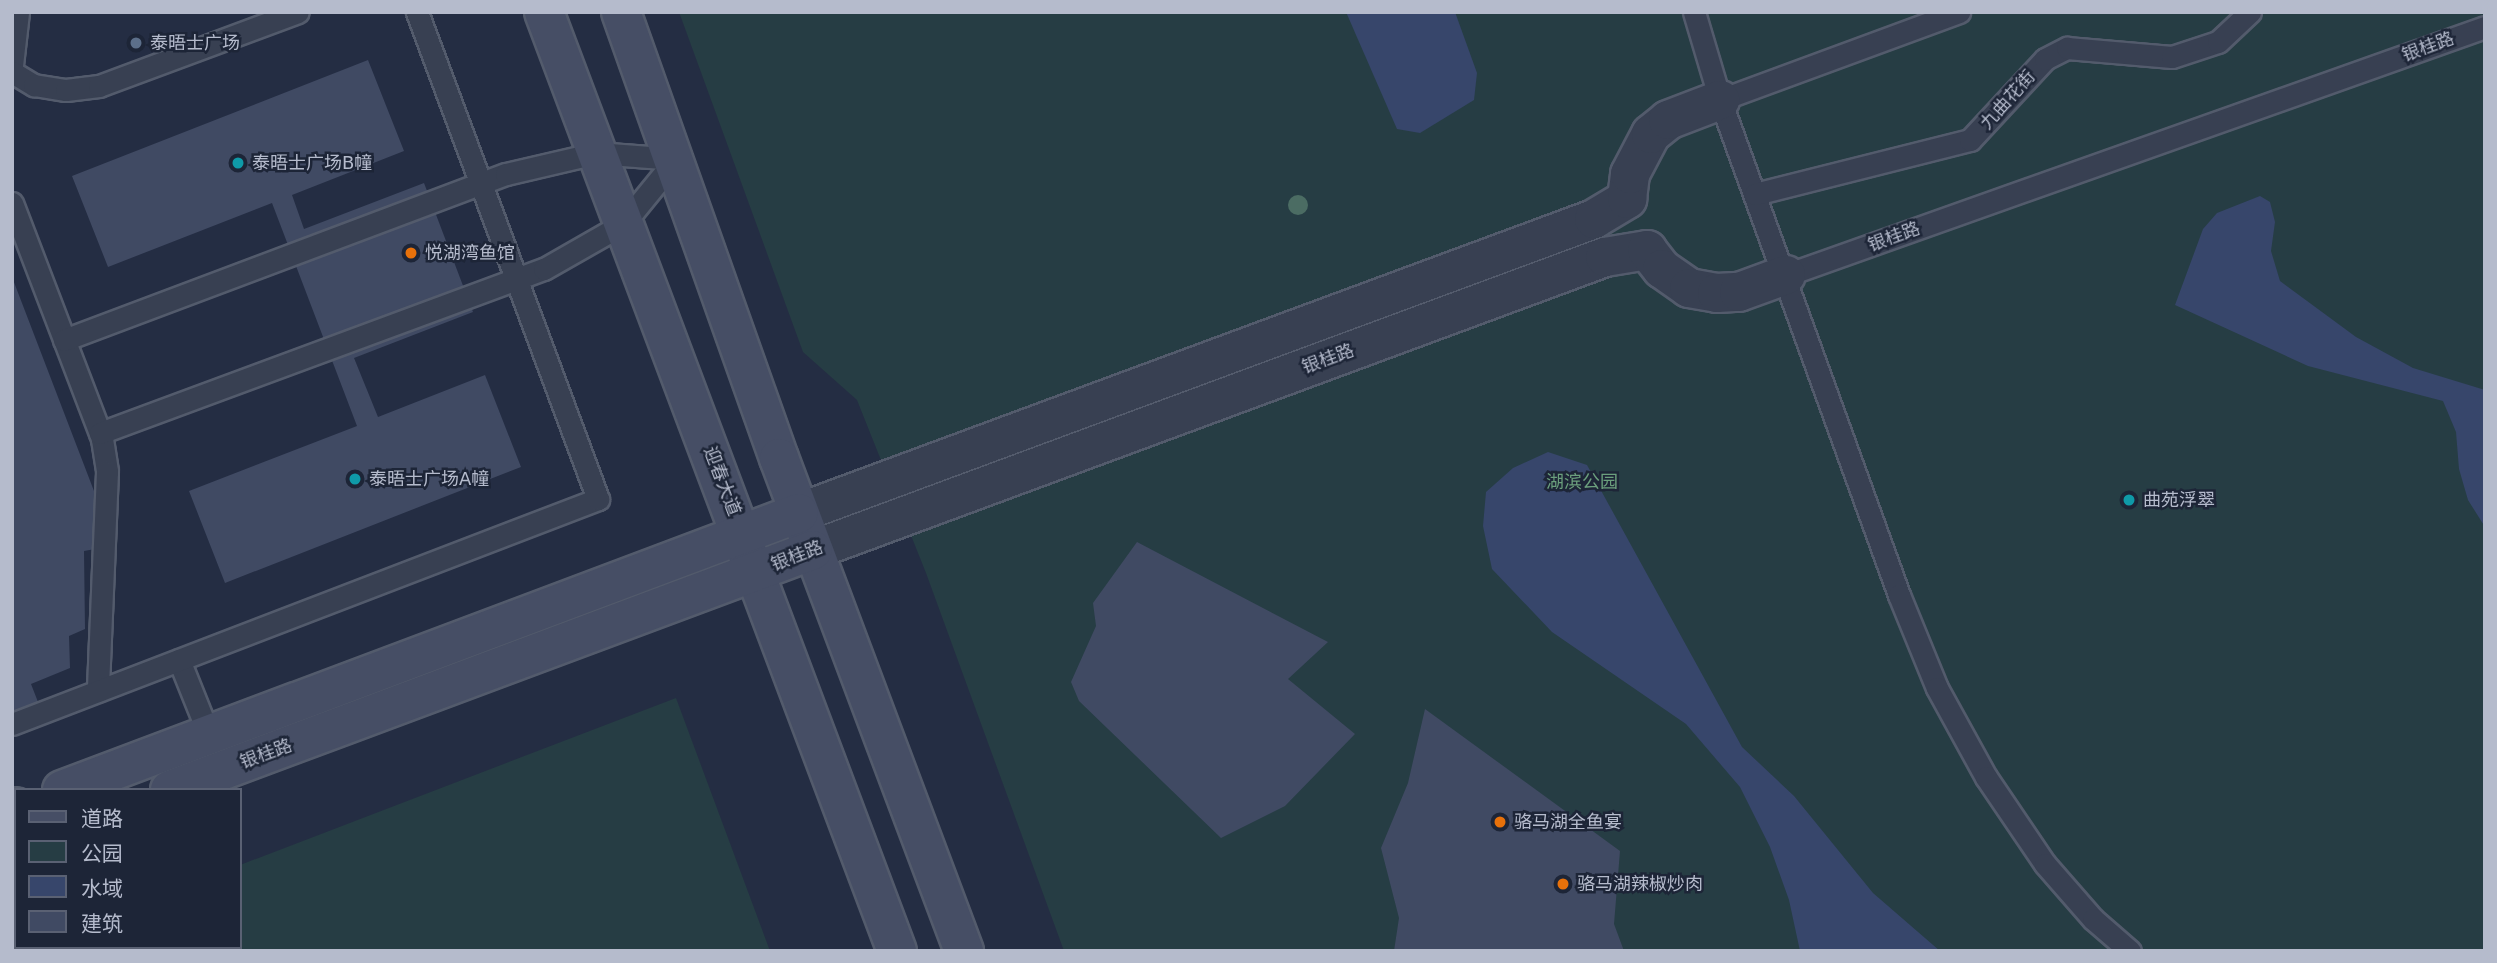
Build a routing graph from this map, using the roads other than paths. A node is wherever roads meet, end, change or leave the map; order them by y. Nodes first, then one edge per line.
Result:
1 (18, 12) edge
2 (298, 12) edge
3 (417, 12) edge
4 (544, 12) edge
5 (621, 12) edge
6 (1694, 12) edge
7 (1959, 12) edge
8 (2250, 12) edge
9 (2485, 27) edge
10 (12, 65) edge
11 (12, 72) edge
12 (1720, 100) junction
13 (596, 153) junction
14 (676, 159) junction
15 (481, 184) junction
16 (1755, 194) junction
17 (1627, 198) junction
18 (12, 203) edge
19 (623, 224) junction
20 (1647, 250) junction
21 (1786, 275) junction
22 (516, 279) junction
23 (64, 340) junction
24 (100, 433) junction
25 (799, 513) junction
26 (742, 535) junction
27 (813, 550) junction
28 (756, 572) junction
29 (179, 660) junction
30 (98, 691) junction
31 (12, 724) edge
32 (209, 735) junction
33 (67, 788) edge
34 (175, 788) edge
35 (897, 951) edge
36 (964, 951) edge
37 (2130, 951) edge

1 - 10 lane
2 - 11 lane
3 - 15 lane
4 - 13 main road, 迎春大道
5 - 14 main road
6 - 12 lane
7 - 12 lane
8 - 16 lane, 九曲花街
9 - 21 lane, 银桂路
12 - 16 lane
12 - 17 street
13 - 14 lane
13 - 15 lane
13 - 19 main road, 迎春大道
14 - 19 lane
14 - 25 main road
15 - 22 lane
15 - 23 lane
16 - 21 lane
17 - 20 street
17 - 25 street
18 - 23 lane
19 - 22 lane
19 - 26 main road, 迎春大道
20 - 21 street, 银桂路
20 - 27 street, 银桂路
21 - 37 lane
22 - 24 lane
22 - 29 lane
23 - 24 lane
24 - 30 lane
25 - 26 main road
25 - 27 main road
26 - 28 main road, 迎春大道
26 - 32 main road
27 - 28 main road, 银桂路
27 - 36 main road
28 - 34 main road, 银桂路
28 - 35 main road, 迎春大道
29 - 30 lane
29 - 32 lane
30 - 31 lane
32 - 33 main road

